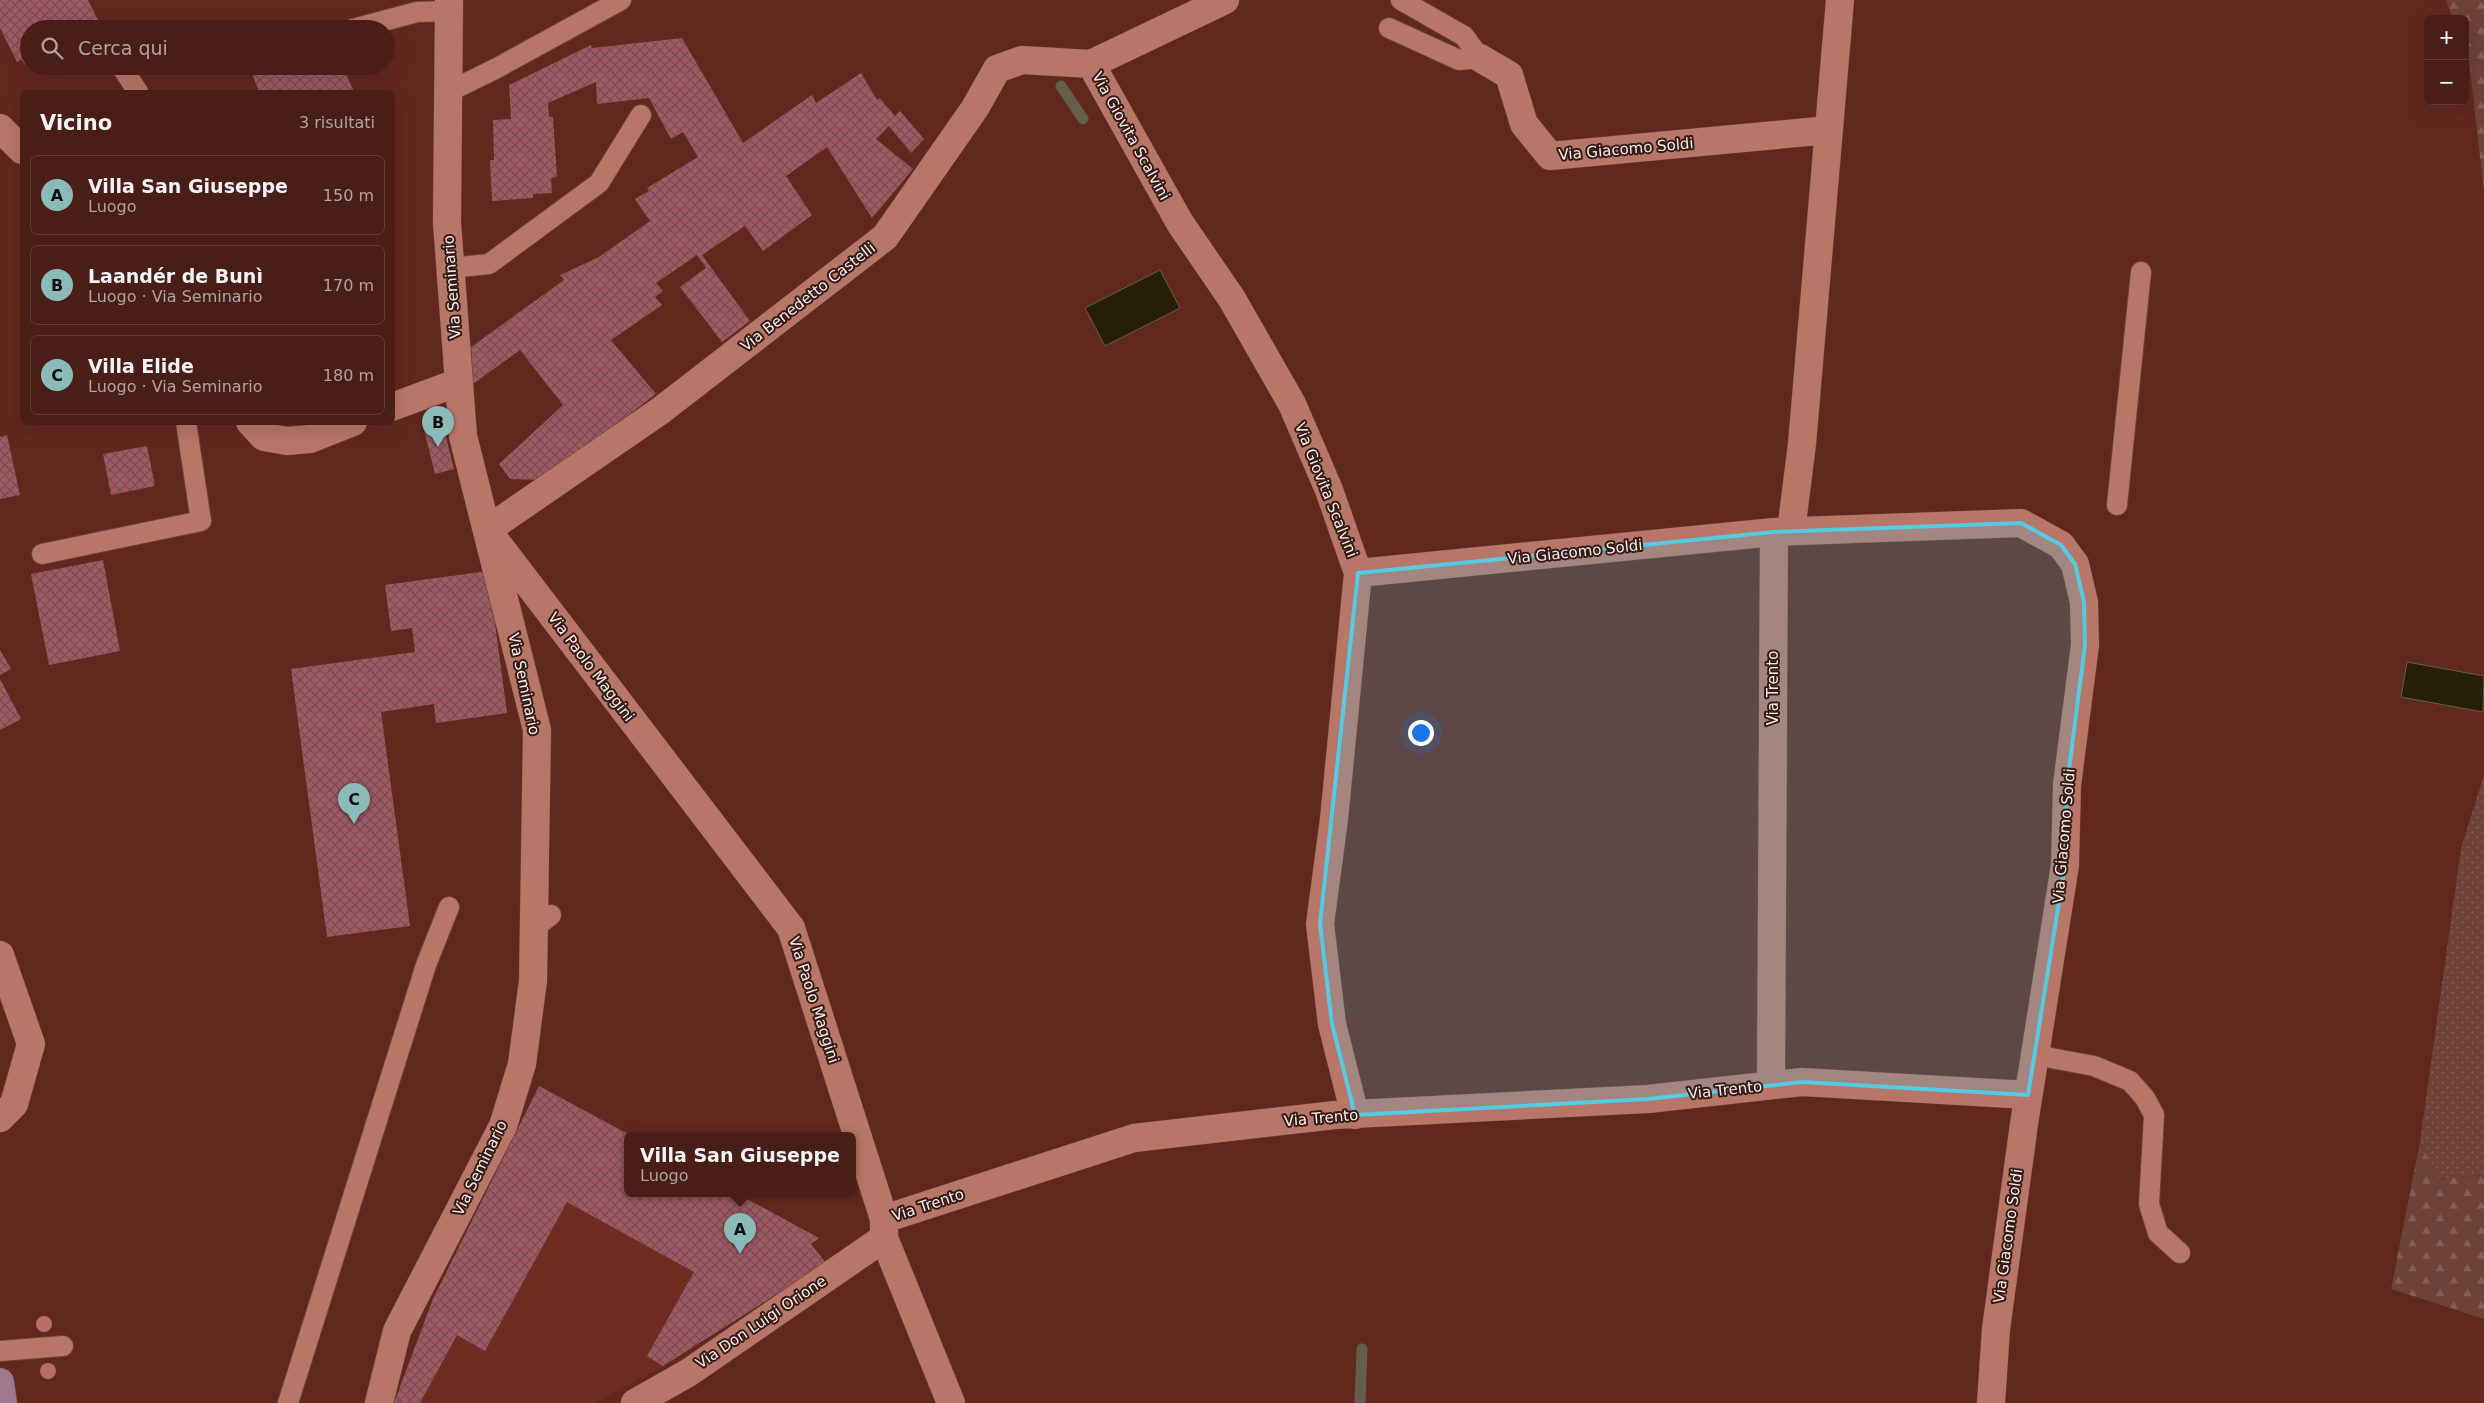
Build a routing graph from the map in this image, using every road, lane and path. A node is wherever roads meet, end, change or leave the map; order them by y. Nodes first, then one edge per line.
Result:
1 (621, 0) edge
2 (1225, 0) edge
3 (1401, 0) edge
4 (1840, 0) edge
5 (449, 6) edge
6 (387, 20) edge
7 (1388, 28) dead end
8 (1480, 58) junction
9 (1091, 64) junction
10 (127, 75) edge
11 (137, 90) edge
12 (448, 92) junction
13 (641, 115) dead end
14 (0, 128) edge
15 (1829, 130) junction
16 (20, 148) edge
17 (450, 268) junction
18 (2141, 272) dead end
19 (458, 382) junction
20 (395, 406) edge
21 (186, 425) edge
22 (253, 425) edge
23 (338, 425) edge
24 (317, 429) edge
25 (2117, 505) dead end
26 (487, 530) junction
27 (1783, 531) junction
28 (42, 554) dead end
29 (1358, 573) junction
30 (449, 907) dead end
31 (0, 955) edge
32 (2035, 1055) junction
33 (1771, 1085) junction
34 (2028, 1095) junction
35 (1356, 1115) junction
36 (0, 1118) edge
37 (854, 1132) edge
38 (856, 1138) edge
39 (884, 1229) junction
40 (2180, 1254) dead end
41 (63, 1346) dead end
42 (0, 1351) edge
43 (0, 1382) edge
44 (3, 1403) edge
45 (288, 1403) edge
46 (379, 1403) edge
47 (634, 1403) edge
48 (951, 1403) edge
49 (1991, 1403) edge

1 - 12 lane
2 - 9 street
3 - 8 lane
4 - 15 street
5 - 6 lane
5 - 12 street, Via Seminario
7 - 8 lane
8 - 15 street, Via Giacomo Soldi
9 - 26 street, Via Benedetto Castelli
9 - 29 street, Via Giovita Scalvini
10 - 11 lane
12 - 17 street, Via Seminario
13 - 17 lane
14 - 16 street
15 - 27 street
17 - 19 street, Via Seminario
18 - 25 lane
19 - 20 street
19 - 26 street, Via Seminario
21 - 28 lane
22 - 24 street
23 - 24 street
26 - 37 street, Via Paolo Maggini
26 - 46 street, Via Seminario
27 - 29 street, Via Giacomo Soldi
27 - 32 street, Via Giacomo Soldi
27 - 33 street, Via Trento
29 - 35 street, Via Giovita Scalvini
30 - 45 lane
31 - 36 street
32 - 34 street, Via Giacomo Soldi
32 - 40 lane
33 - 34 street, Via Trento
33 - 35 street, Via Trento
34 - 49 street, Via Giacomo Soldi
35 - 39 street, Via Trento
38 - 39 street, Via Paolo Maggini
39 - 47 street, Via Don Luigi Orione
39 - 48 street, Via Paolo Maggini
41 - 42 lane
43 - 44 street

